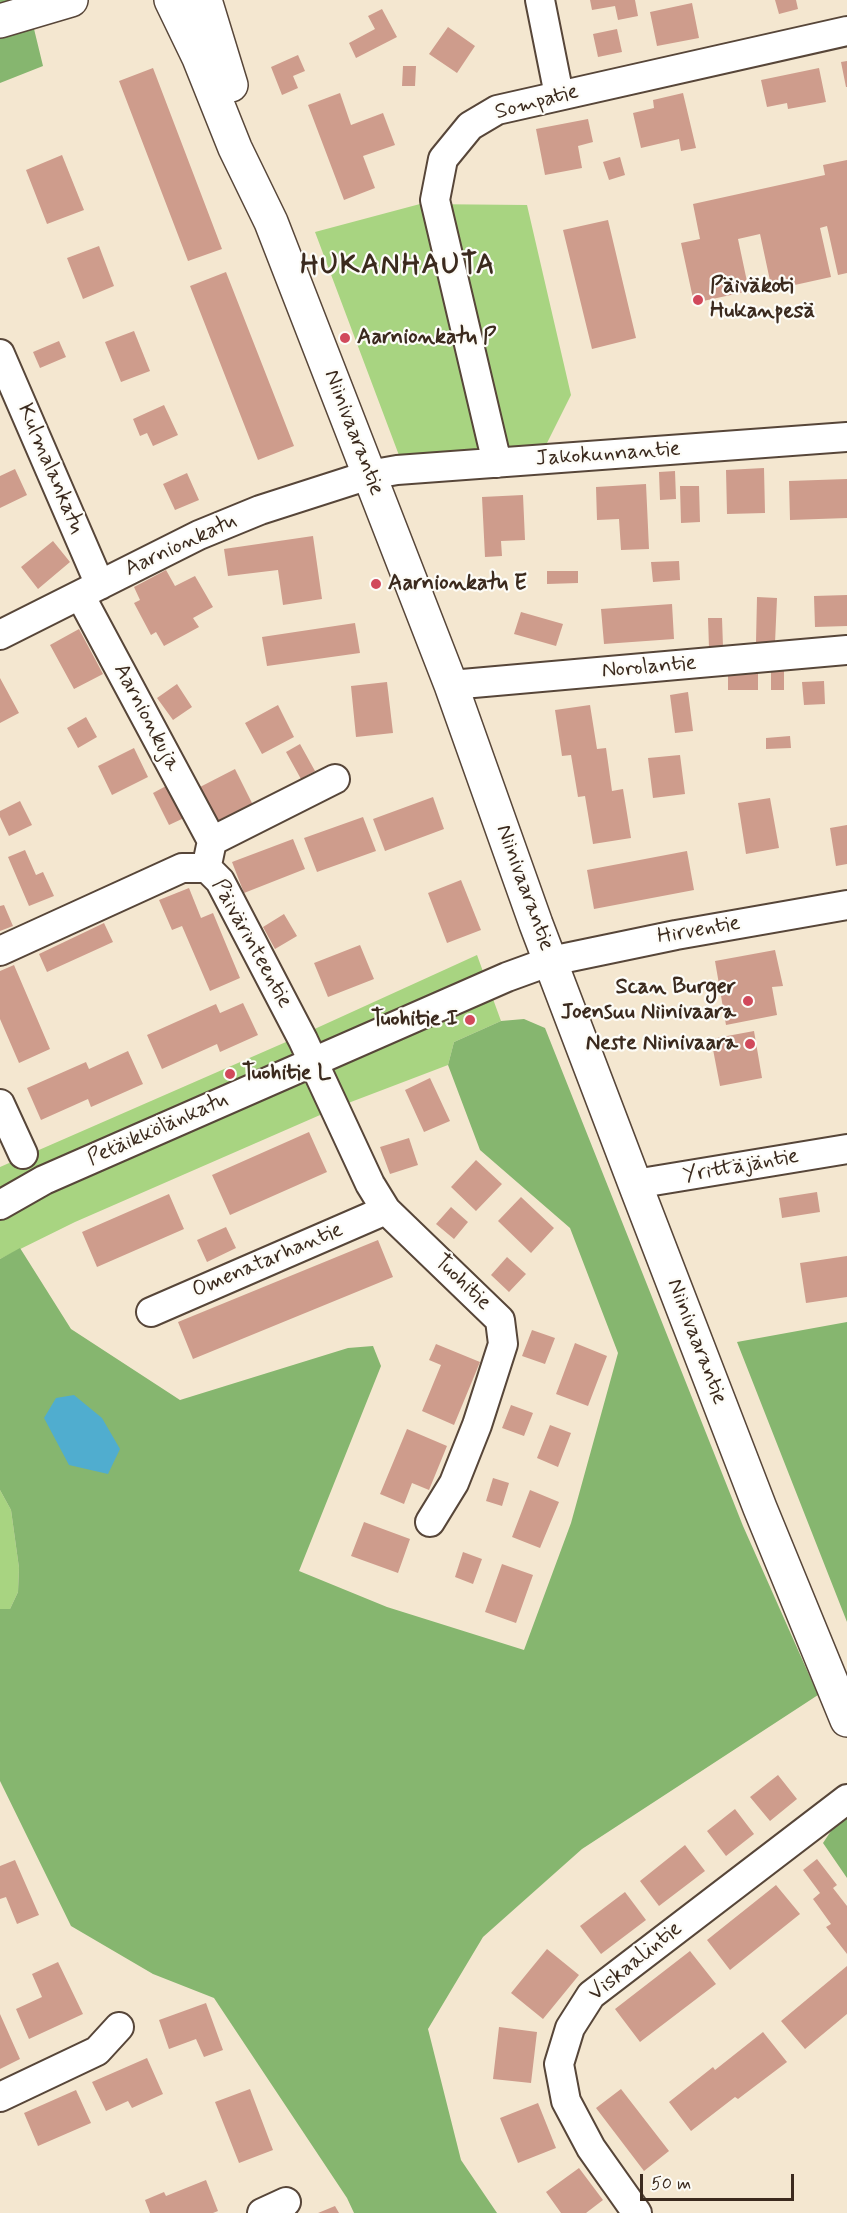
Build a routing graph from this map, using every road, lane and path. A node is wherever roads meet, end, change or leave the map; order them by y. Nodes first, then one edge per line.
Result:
1 (24, 0) edge
2 (71, 0) edge
3 (171, 0) edge
4 (205, 0) edge
5 (540, 0) edge
6 (0, 14) edge
7 (0, 21) edge
8 (847, 31) edge
9 (559, 95) junction
10 (271, 222) junction
11 (0, 354) edge
12 (847, 437) edge
13 (497, 463) junction
14 (369, 475) junction
15 (90, 590) junction
16 (0, 635) edge
17 (847, 650) edge
18 (451, 686) junction
19 (335, 779) dead end
20 (210, 855) junction
21 (847, 906) edge
22 (0, 951) edge
23 (551, 961) junction
24 (314, 1062) junction
25 (0, 1104) edge
26 (847, 1149) edge
27 (23, 1154) dead end
28 (635, 1185) junction
29 (0, 1205) edge
30 (386, 1210) junction
31 (151, 1312) dead end
32 (430, 1522) dead end
33 (847, 1720) edge
34 (847, 1799) edge
35 (119, 2027) dead end
36 (0, 2097) edge
37 (638, 2213) edge

1 - 6 main road
2 - 7 main road
3 - 10 main road, Niinivaarantie
4 - 10 main road, Niinivaarantie
5 - 9 street
8 - 9 street, Sompatie
9 - 13 street, Sompatie
10 - 14 main road, Niinivaarantie
11 - 15 street, Kulmalankatu
12 - 13 street, Jakokunnantie
13 - 14 street, Jakokunnantie
14 - 15 street, Aarnionkatu
14 - 18 main road, Niinivaarantie
15 - 16 street, Aarnionkatu
15 - 20 street, Aarnionkuja
17 - 18 street, Norolantie
18 - 23 main road, Niinivaarantie
19 - 20 street
20 - 22 street, Päivärinteentie
20 - 24 street, Päivärinteentie
21 - 23 street, Hirventie
23 - 24 street, Petäikkölänkatu
23 - 28 main road, Niinivaarantie
24 - 29 street, Petäikkölänkatu
24 - 30 street, Tuohitie
25 - 27 street
26 - 28 street, Yrittäjäntie
28 - 33 main road, Niinivaarantie
30 - 31 street, Omenatarhantie
30 - 32 street, Tuohitie
34 - 37 street, Viskaalintie
35 - 36 street

